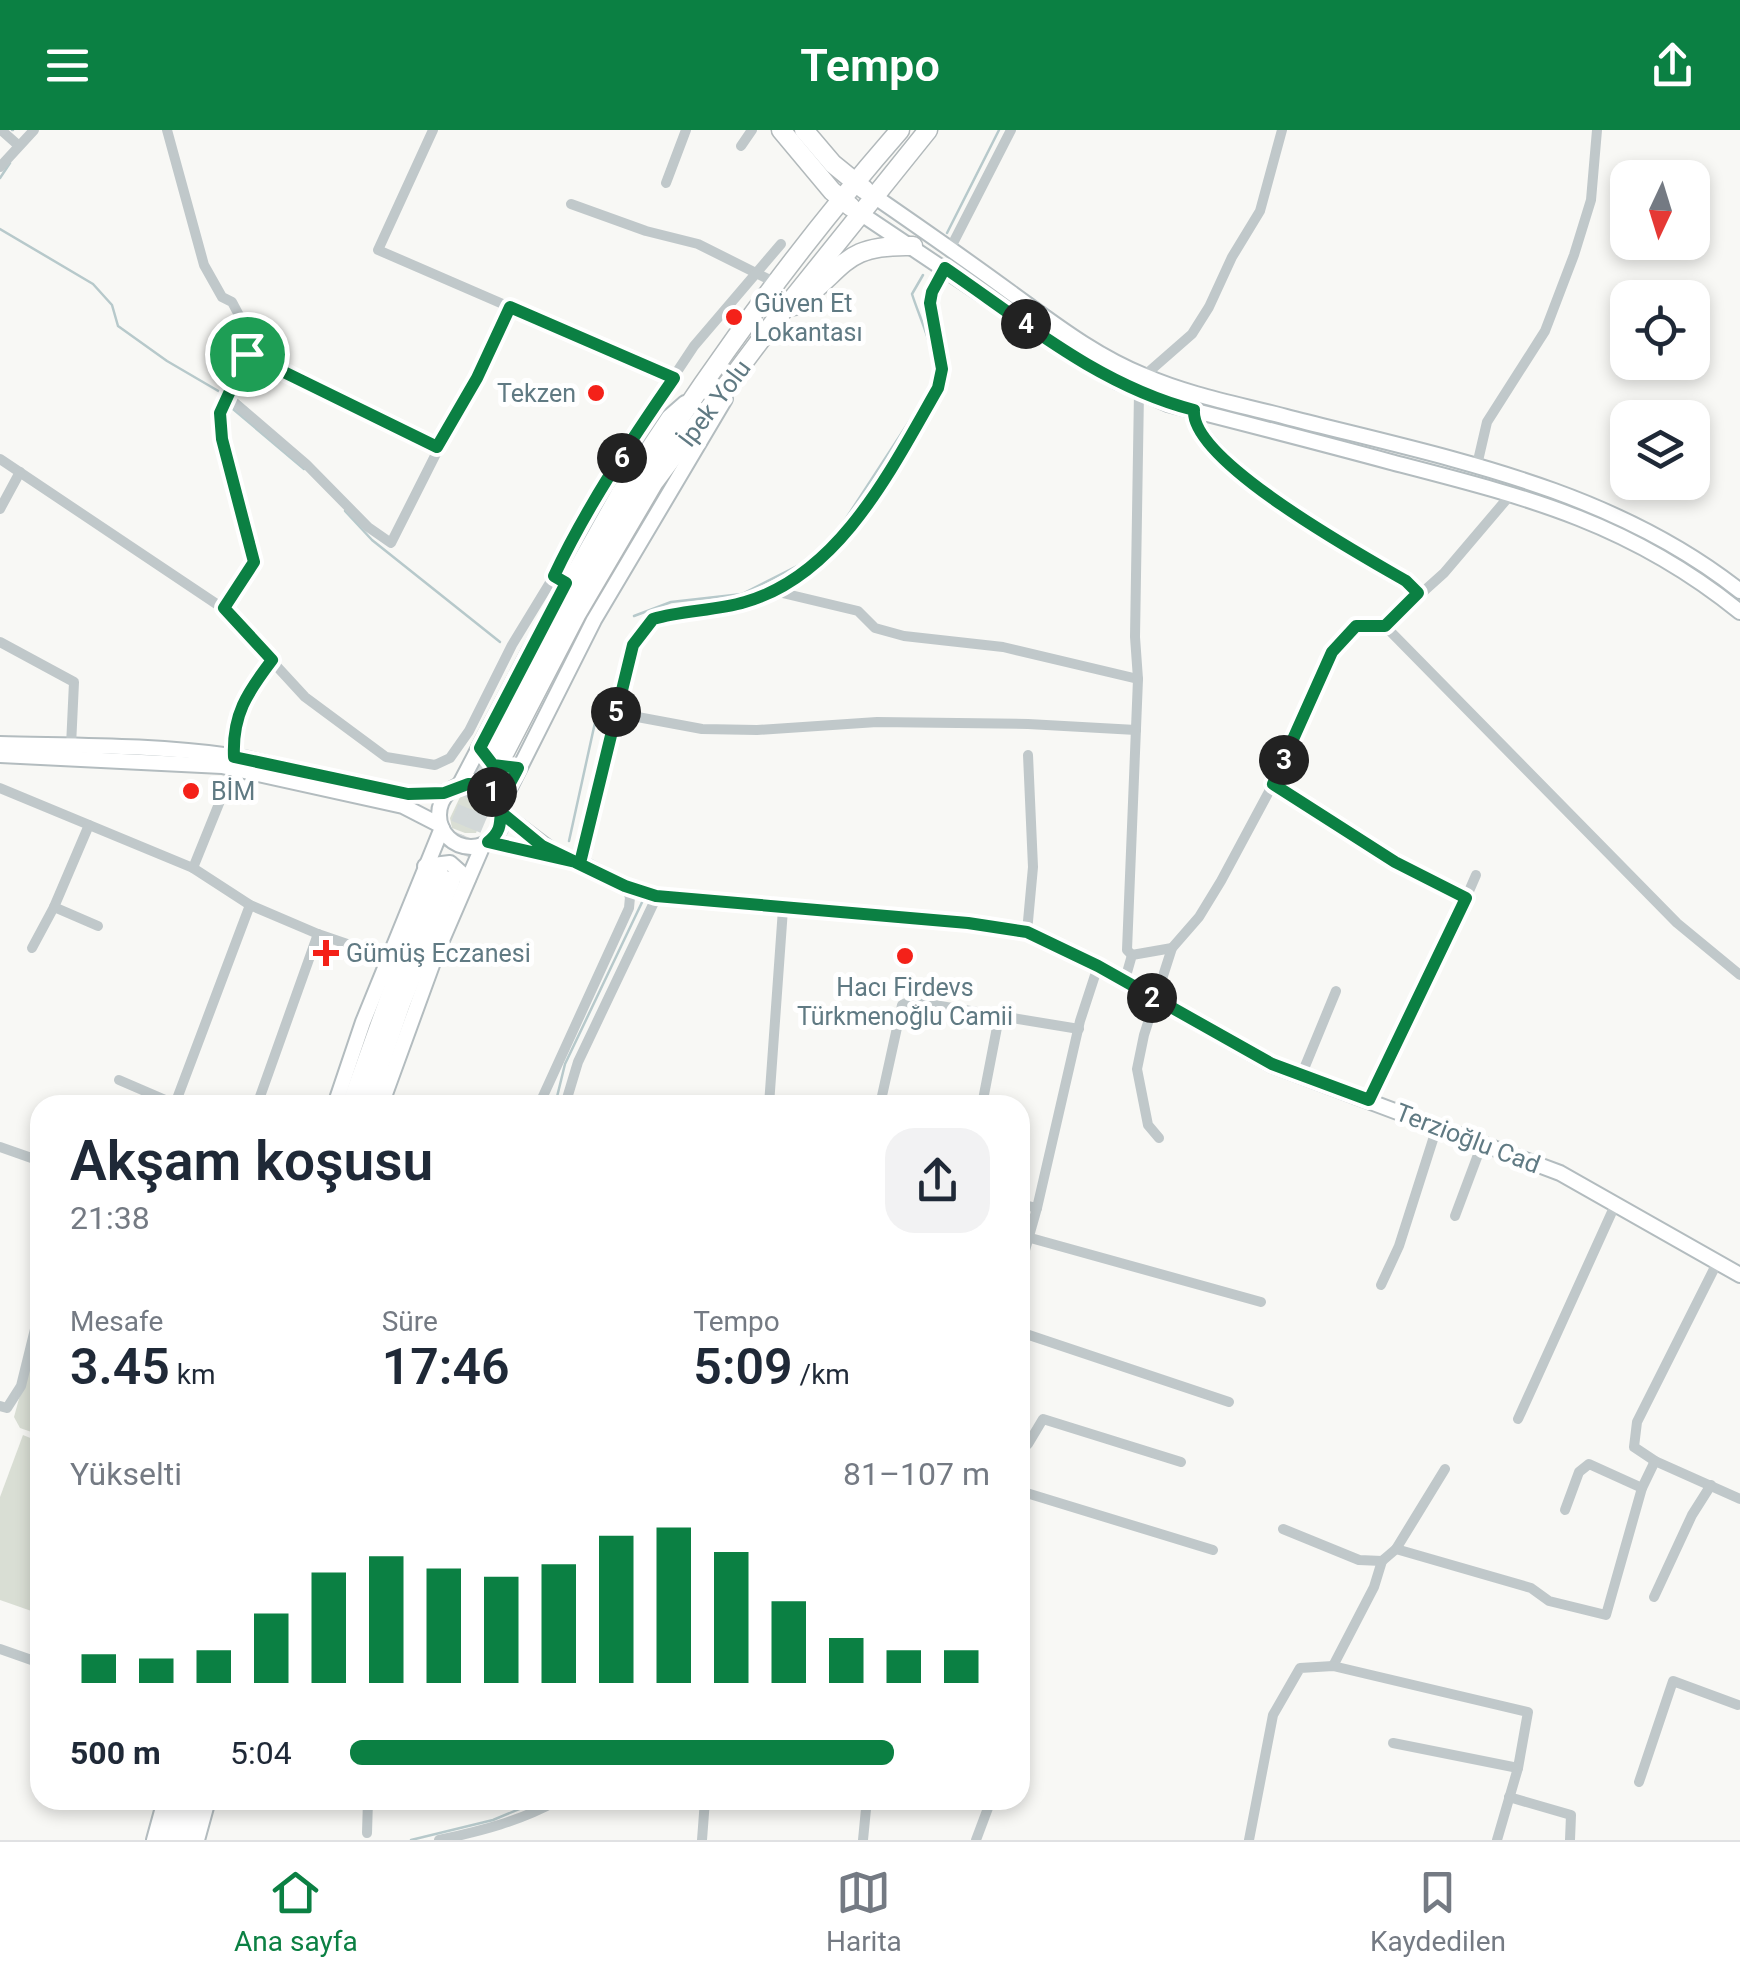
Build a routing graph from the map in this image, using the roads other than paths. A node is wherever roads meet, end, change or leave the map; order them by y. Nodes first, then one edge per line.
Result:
1 (1, 130) edge
2 (34, 130) edge
3 (167, 130) edge
4 (433, 130) edge
5 (686, 130) edge
6 (752, 130) edge
7 (781, 130) edge
8 (804, 130) edge
9 (900, 130) edge
10 (928, 130) edge
11 (1011, 130) edge
12 (1282, 130) edge
13 (1598, 130) edge
14 (18, 145) junction
15 (741, 146) dead end
16 (0, 167) edge
17 (666, 183) dead end
18 (857, 184) junction
19 (874, 196) junction
20 (843, 201) junction
21 (571, 204) dead end
22 (860, 213) junction
23 (781, 244) dead end
24 (913, 246) junction
25 (950, 248) junction
26 (945, 268) junction
27 (768, 278) junction
28 (510, 307) junction
29 (777, 318) junction
30 (247, 354) junction
31 (746, 360) junction
32 (1144, 376) junction
33 (674, 378) junction
34 (700, 390) junction
35 (1139, 392) junction
36 (228, 398) junction
37 (1194, 410) junction
38 (437, 447) junction
39 (0, 460) edge
40 (1476, 465) junction
41 (20, 472) junction
42 (1512, 493) junction
43 (0, 509) edge
44 (560, 580) junction
45 (774, 591) junction
46 (1740, 591) edge
47 (1418, 593) junction
48 (224, 608) junction
49 (1740, 612) edge
50 (1385, 626) junction
51 (0, 642) edge
52 (272, 660) junction
53 (1138, 678) junction
54 (616, 714) junction
55 (1136, 730) junction
56 (0, 744) edge
57 (71, 746) junction
58 (492, 748) junction
59 (1028, 754) dead end
60 (0, 756) edge
61 (234, 763) junction
62 (518, 768) junction
63 (1273, 784) junction
64 (0, 788) edge
65 (454, 789) junction
66 (502, 810) junction
67 (88, 825) junction
68 (441, 826) junction
69 (486, 844) junction
70 (560, 858) junction
71 (580, 863) junction
72 (193, 868) junction
73 (446, 875) junction
74 (1476, 875) dead end
75 (625, 886) junction
76 (656, 896) junction
77 (1466, 898) junction
78 (250, 904) junction
79 (54, 907) junction
80 (782, 909) junction
81 (98, 926) dead end
82 (1027, 932) junction
83 (318, 934) junction
84 (32, 948) dead end
85 (1172, 948) junction
86 (1132, 955) junction
87 (388, 958) junction
88 (1098, 966) junction
89 (1740, 975) edge
90 (1124, 983) junction
91 (1336, 991) dead end
92 (1154, 1000) junction
93 (999, 1017) junction
94 (1079, 1028) junction
95 (1301, 1076) junction
96 (119, 1080) dead end
97 (153, 1095) edge
98 (180, 1095) edge
99 (260, 1095) edge
100 (339, 1095) edge
101 (355, 1095) edge
102 (369, 1095) edge
103 (384, 1095) edge
104 (544, 1095) edge
105 (568, 1095) edge
106 (770, 1095) edge
107 (882, 1095) edge
108 (984, 1095) edge
109 (1369, 1100) junction
110 (1437, 1126) junction
111 (1159, 1138) dead end
112 (1482, 1144) junction
113 (0, 1147) edge
114 (30, 1157) edge
115 (1616, 1202) junction
116 (1030, 1206) edge
117 (1037, 1208) junction
118 (1455, 1216) dead end
119 (1030, 1228) edge
120 (1030, 1238) edge
121 (1718, 1263) junction
122 (1740, 1275) edge
123 (1381, 1285) dead end
124 (1261, 1302) dead end
125 (1030, 1335) edge
126 (30, 1350) edge
127 (1229, 1402) dead end
128 (0, 1406) edge
129 (1518, 1419) dead end
130 (1030, 1440) edge
131 (1655, 1461) junction
132 (1180, 1462) dead end
133 (1445, 1469) dead end
134 (1711, 1485) junction
135 (1642, 1488) junction
136 (1030, 1495) edge
137 (1740, 1499) edge
138 (1566, 1510) dead end
139 (1284, 1530) dead end
140 (1396, 1549) junction
141 (1214, 1550) dead end
142 (1382, 1561) junction
143 (1654, 1597) dead end
144 (0, 1650) edge
145 (30, 1659) edge
146 (1333, 1666) junction
147 (1739, 1703) edge
148 (1393, 1744) dead end
149 (1518, 1768) junction
150 (1639, 1782) dead end
151 (1509, 1797) junction
152 (162, 1810) edge
153 (176, 1810) edge
154 (192, 1810) edge
155 (205, 1810) edge
156 (367, 1810) edge
157 (540, 1810) edge
158 (705, 1810) edge
159 (868, 1810) edge
160 (987, 1810) edge
161 (366, 1833) dead end
162 (154, 1840) edge
163 (168, 1840) edge
164 (184, 1840) edge
165 (197, 1840) edge
166 (439, 1840) edge
167 (702, 1840) edge
168 (862, 1840) edge
169 (976, 1840) edge
170 (1249, 1840) edge
171 (1497, 1840) edge
172 (1570, 1840) edge

1 - 14 street
2 - 14 street
3 - 30 street
4 - 28 street
5 - 17 street
6 - 15 street
7 - 20 highway
8 - 18 highway
9 - 18 highway, İpek Yolu
10 - 19 highway, İpek Yolu
11 - 25 street
12 - 32 street
13 - 40 street
14 - 16 street
18 - 19 highway
18 - 20 highway, İpek Yolu
19 - 22 highway, İpek Yolu
19 - 25 street
20 - 22 highway
20 - 27 highway, İpek Yolu
21 - 27 street
22 - 24 street
22 - 29 highway, İpek Yolu
23 - 27 street
24 - 26 street
24 - 29 highway
25 - 32 street
26 - 35 street
26 - 45 street
27 - 33 street
27 - 34 highway, İpek Yolu
28 - 33 street
28 - 38 street
29 - 31 highway, İpek Yolu
30 - 36 street
30 - 38 street
31 - 58 highway, İpek Yolu
31 - 62 street
32 - 35 street
32 - 40 street
33 - 44 street
34 - 44 street
34 - 58 highway, İpek Yolu
35 - 37 street
35 - 53 street
36 - 38 street
36 - 48 street
37 - 42 street
37 - 47 street
39 - 41 street
40 - 46 street
41 - 43 street
41 - 48 street
42 - 47 street
42 - 49 street
44 - 52 street
44 - 58 street
45 - 53 street
45 - 54 street
47 - 50 street
48 - 52 street
50 - 63 street
50 - 89 street
51 - 57 street
52 - 61 street
53 - 55 street
54 - 55 street
54 - 71 street
55 - 86 street
56 - 57 street
57 - 61 street
58 - 62 street
58 - 65 street
59 - 82 street
60 - 61 street
61 - 65 street
61 - 68 street
61 - 72 street
62 - 66 street
63 - 77 street
63 - 85 street
64 - 67 street
65 - 66 street
65 - 68 street
66 - 69 street
66 - 70 street, Terzioğlu Cad
67 - 72 street
67 - 79 street
68 - 69 street
68 - 73 street
69 - 70 street, Terzioğlu Cad
69 - 73 street
70 - 71 street, Terzioğlu Cad
71 - 75 street, Terzioğlu Cad
72 - 78 street
73 - 87 street
73 - 101 highway
73 - 102 highway
73 - 103 street
74 - 77 street
75 - 76 street, Terzioğlu Cad
75 - 104 street
76 - 80 street, Terzioğlu Cad
76 - 105 street
77 - 109 street
78 - 83 street
78 - 98 street
79 - 81 street
79 - 84 street
80 - 82 street, Terzioğlu Cad
80 - 106 street
82 - 88 street, Terzioğlu Cad
83 - 87 street
83 - 99 street
85 - 86 street
85 - 92 street
86 - 90 street
87 - 100 street
88 - 90 street, Terzioğlu Cad
88 - 94 street
90 - 92 street, Terzioğlu Cad
91 - 95 street
92 - 95 street, Terzioğlu Cad
92 - 111 street
93 - 94 street
93 - 107 street
93 - 108 street
94 - 117 street
95 - 109 street, Terzioğlu Cad
96 - 97 street
109 - 110 street, Terzioğlu Cad
110 - 112 street, Terzioğlu Cad
110 - 123 street
112 - 115 street, Terzioğlu Cad
112 - 118 street
113 - 114 street
115 - 121 street, Terzioğlu Cad
115 - 129 street
116 - 117 street
117 - 119 street
120 - 124 street
121 - 122 street, Terzioğlu Cad
121 - 131 street
125 - 127 street
126 - 128 street
130 - 132 street
131 - 134 street
131 - 135 street
133 - 140 street
134 - 137 street
134 - 143 street
135 - 138 street
135 - 140 street
136 - 141 street
139 - 142 street
140 - 142 street
142 - 146 street
144 - 145 street
146 - 149 street
146 - 170 street
147 - 150 street
148 - 149 street
149 - 151 street
151 - 171 street
151 - 172 street
152 - 162 street
153 - 163 highway
154 - 164 highway
155 - 165 street
156 - 161 street
157 - 166 street
158 - 167 street
159 - 168 street
160 - 169 street

